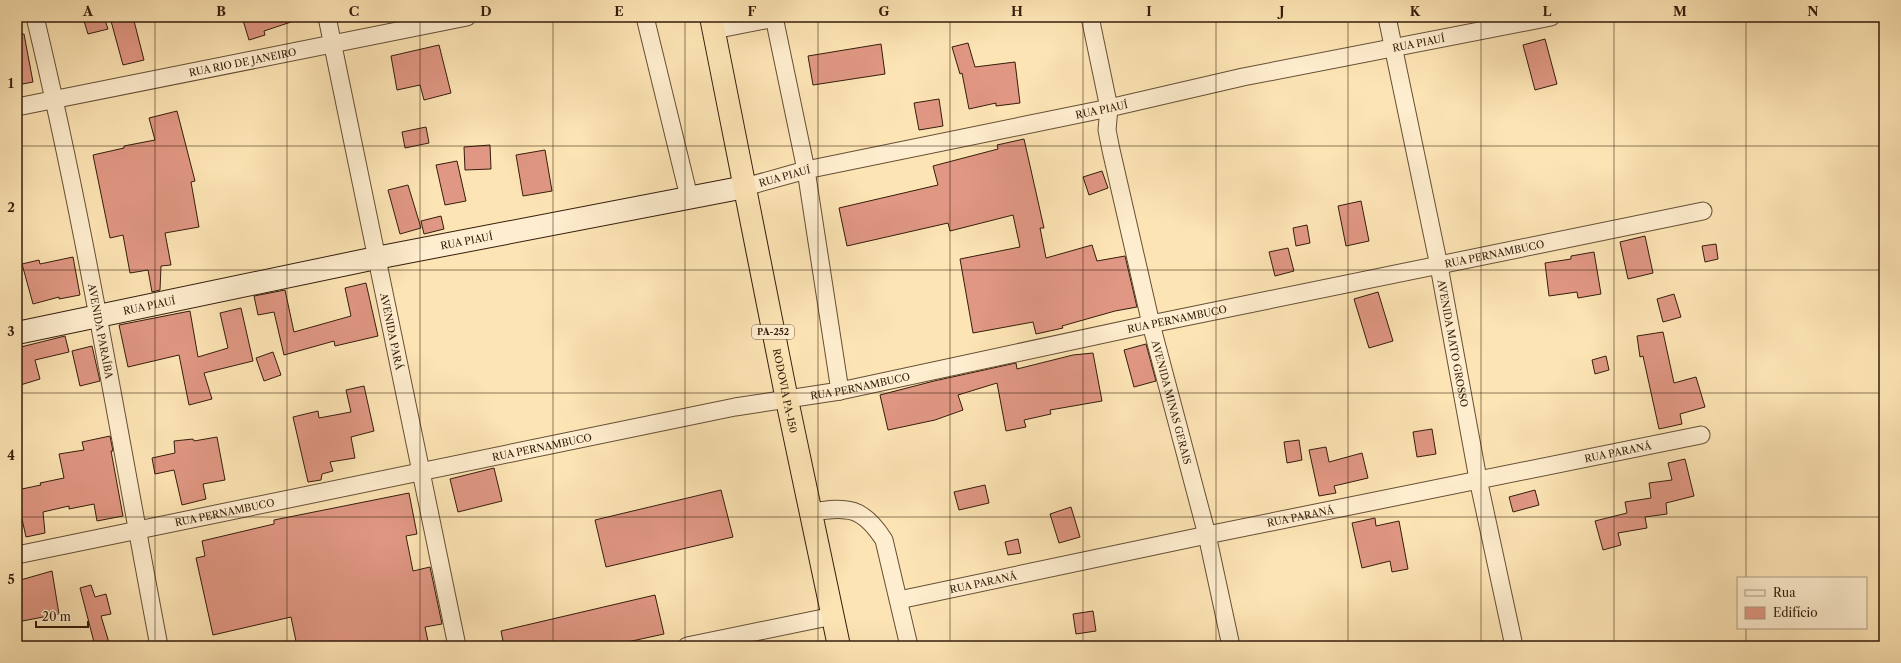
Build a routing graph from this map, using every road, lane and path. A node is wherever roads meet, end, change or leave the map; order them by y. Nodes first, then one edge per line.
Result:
1 (35, 17) edge
2 (327, 17) edge
3 (467, 17) edge
4 (645, 17) edge
5 (774, 17) edge
6 (1090, 17) edge
7 (1387, 17) edge
8 (1551, 17) edge
9 (712, 24) edge
10 (333, 45) junction
11 (1393, 48) junction
12 (55, 100) junction
13 (17, 107) edge
14 (1109, 108) junction
15 (806, 170) junction
16 (745, 187) junction
17 (689, 197) junction
18 (1703, 211) dead end
19 (376, 258) junction
20 (1439, 266) junction
21 (98, 315) junction
22 (1151, 324) junction
23 (17, 333) edge
24 (840, 391) junction
25 (787, 400) junction
26 (1701, 435) dead end
27 (420, 471) junction
28 (1478, 479) junction
29 (811, 512) junction
30 (137, 531) junction
31 (1207, 534) junction
32 (17, 555) edge
33 (900, 600) junction
34 (833, 616) junction
35 (159, 646) edge
36 (457, 646) edge
37 (687, 646) edge
38 (839, 646) edge
39 (909, 646) edge
40 (1231, 646) edge
41 (1514, 646) edge

1 - 12 street, AVENIDA PARAÍBA
2 - 10 street, AVENIDA PARÁ
3 - 10 street, RUA RIO DE JANEIRO
4 - 17 street
5 - 9 street
5 - 15 street
6 - 14 street, AVENIDA MINAS GERAIS
7 - 11 street, AVENIDA MATO GROSSO
8 - 11 street, RUA PIAUÍ
9 - 16 highway, RODOVIA PA-150 / PA-252
10 - 12 street, RUA RIO DE JANEIRO
10 - 19 street, AVENIDA PARÁ
11 - 14 street, RUA PIAUÍ
11 - 20 street, AVENIDA MATO GROSSO
12 - 13 street, RUA RIO DE JANEIRO
12 - 21 street, AVENIDA PARAÍBA
14 - 15 street, RUA PIAUÍ
14 - 22 street, AVENIDA MINAS GERAIS
15 - 16 street, RUA PIAUÍ
15 - 24 street
16 - 17 street, RUA PIAUÍ
16 - 25 highway, RODOVIA PA-150 / PA-252
17 - 19 street, RUA PIAUÍ
18 - 20 street, RUA PERNAMBUCO
19 - 21 street, RUA PIAUÍ
19 - 27 street, AVENIDA PARÁ
20 - 22 street, RUA PERNAMBUCO
20 - 28 street, AVENIDA MATO GROSSO
21 - 23 street, RUA PIAUÍ
21 - 30 street, AVENIDA PARAÍBA
22 - 24 street, RUA PERNAMBUCO
22 - 31 street, AVENIDA MINAS GERAIS
24 - 25 street, RUA PERNAMBUCO
25 - 27 street, RUA PERNAMBUCO
25 - 29 highway, RODOVIA PA-150 / PA-252
26 - 28 street, RUA PARANÁ
27 - 30 street, RUA PERNAMBUCO
27 - 36 street, AVENIDA PARÁ
28 - 31 street, RUA PARANÁ
28 - 41 street, AVENIDA MATO GROSSO
29 - 33 street
29 - 34 highway, RODOVIA PA-150 / PA-252
30 - 32 street, RUA PERNAMBUCO
30 - 35 street, AVENIDA PARAÍBA
31 - 33 street, RUA PARANÁ
31 - 40 street, AVENIDA MINAS GERAIS
33 - 39 street
34 - 37 street
34 - 38 highway, RODOVIA PA-150 / PA-252

